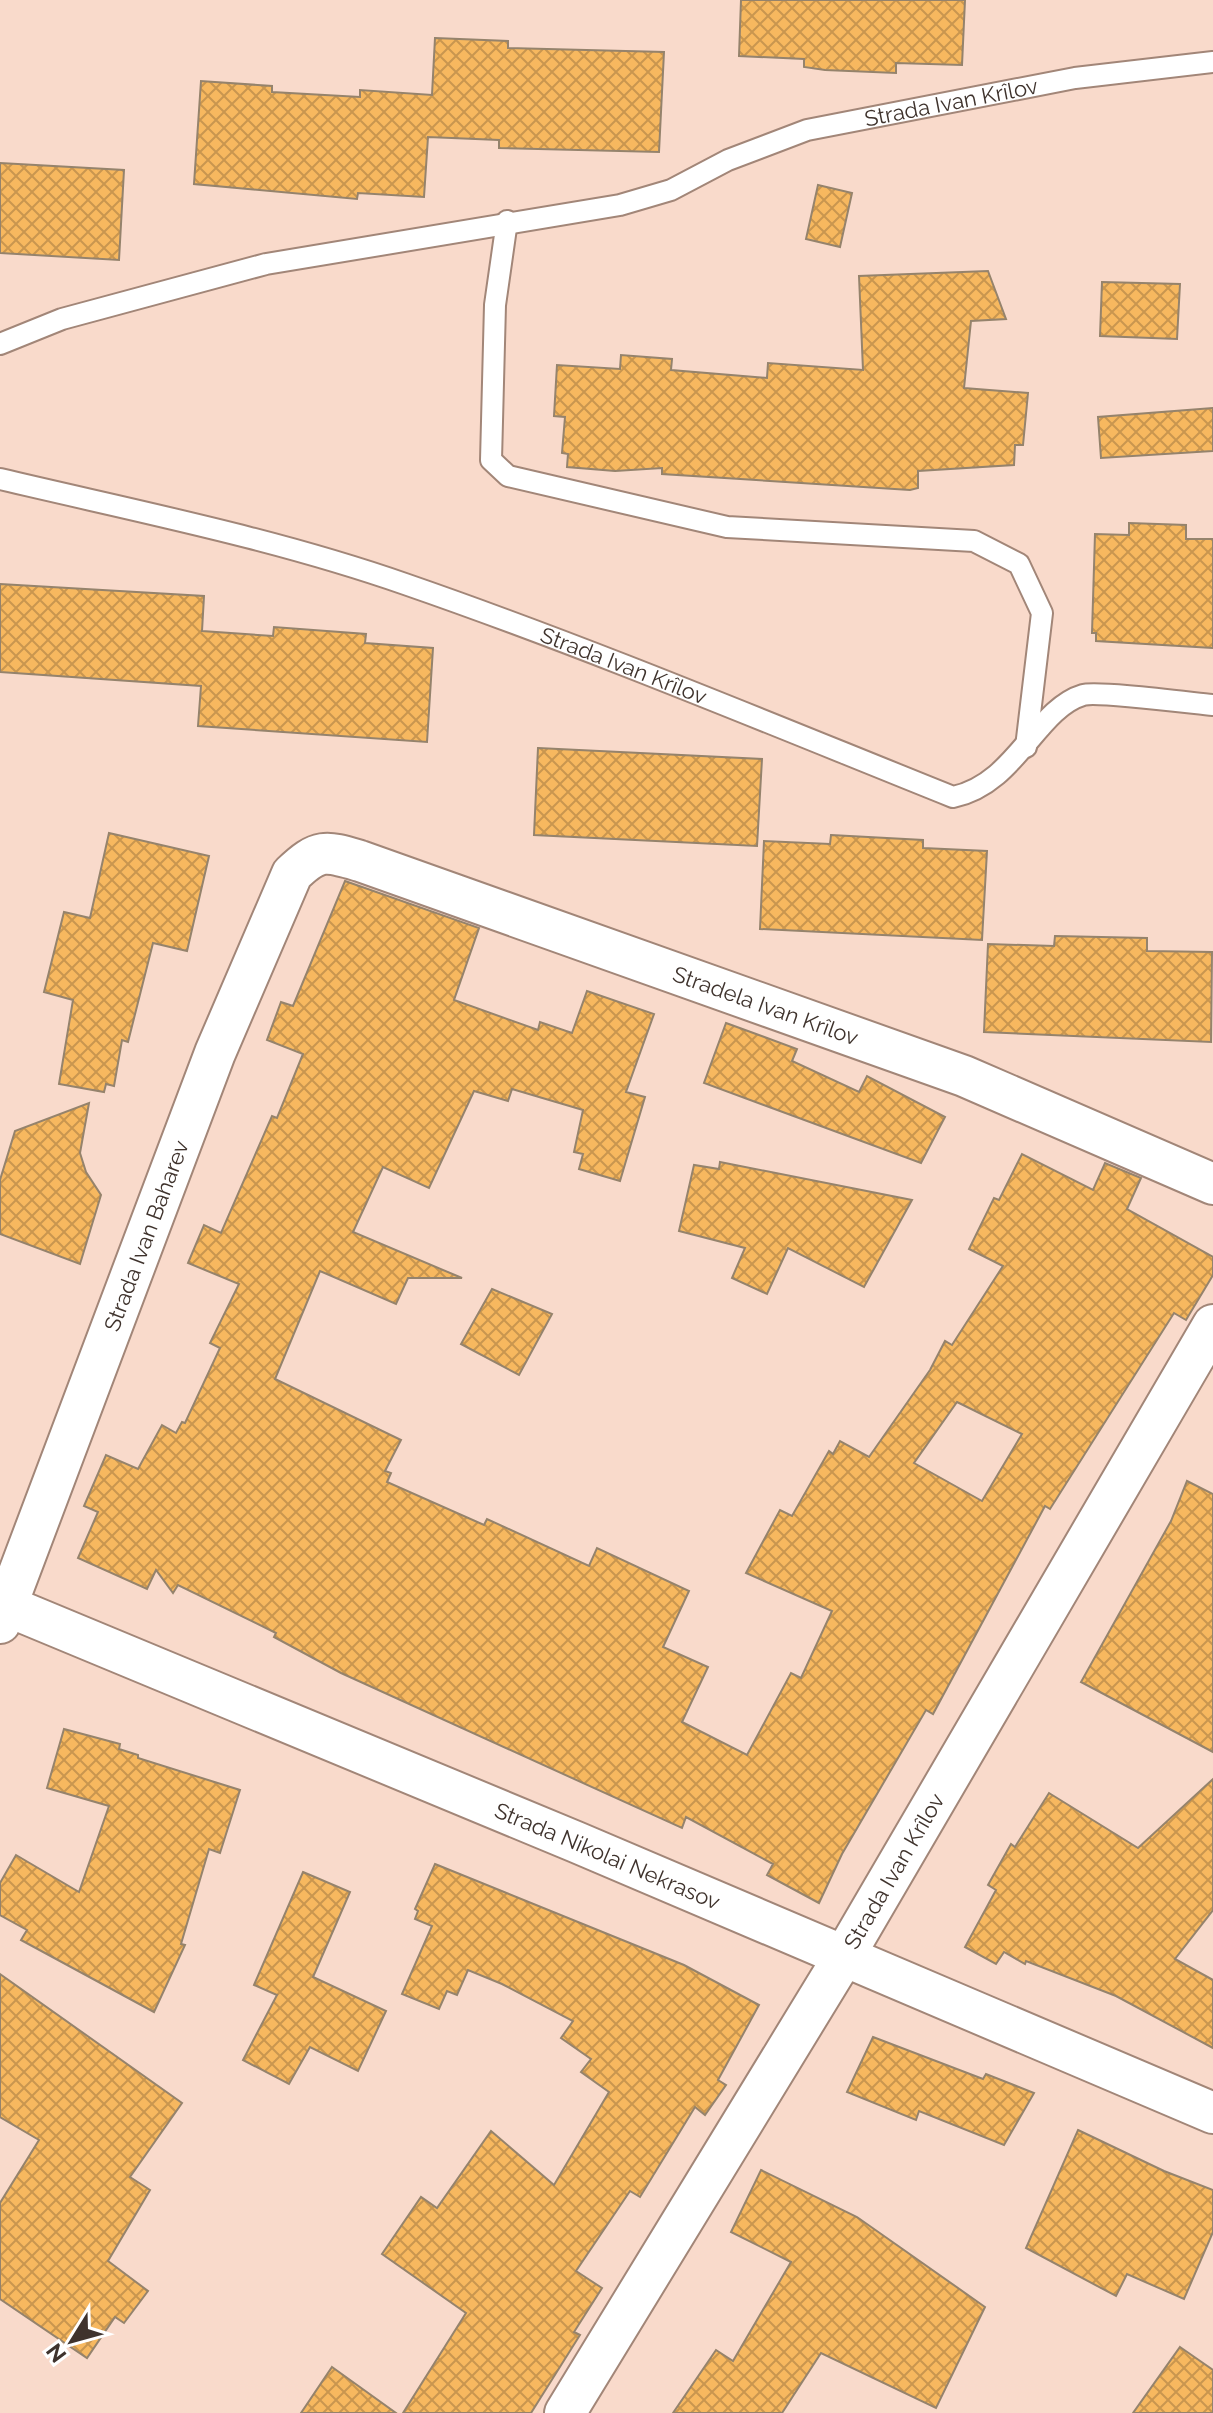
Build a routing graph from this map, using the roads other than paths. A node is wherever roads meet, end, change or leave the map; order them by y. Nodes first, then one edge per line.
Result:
1 (1213, 62) edge
2 (507, 221) junction
3 (0, 344) edge
4 (0, 479) edge
5 (1213, 705) edge
6 (1026, 747) junction
7 (311, 856) joint
8 (1213, 1184) edge
9 (1213, 1325) edge
10 (1, 1610) edge
11 (843, 1958) junction
12 (1213, 2113) edge
13 (565, 2413) edge

1 - 2 lane, Strada Ivan Krîlov
2 - 3 lane, Strada Ivan Krîlov
2 - 6 lane
4 - 6 lane, Strada Ivan Krîlov
5 - 6 lane, Strada Ivan Krîlov
7 - 8 street, Stradela Ivan Krîlov
7 - 10 street, Strada Ivan Baharev
9 - 11 street, Strada Ivan Krîlov
10 - 11 street, Strada Nikolai Nekrasov
11 - 12 street, Strada Nikolai Nekrasov
11 - 13 street, Strada Ivan Krîlov

